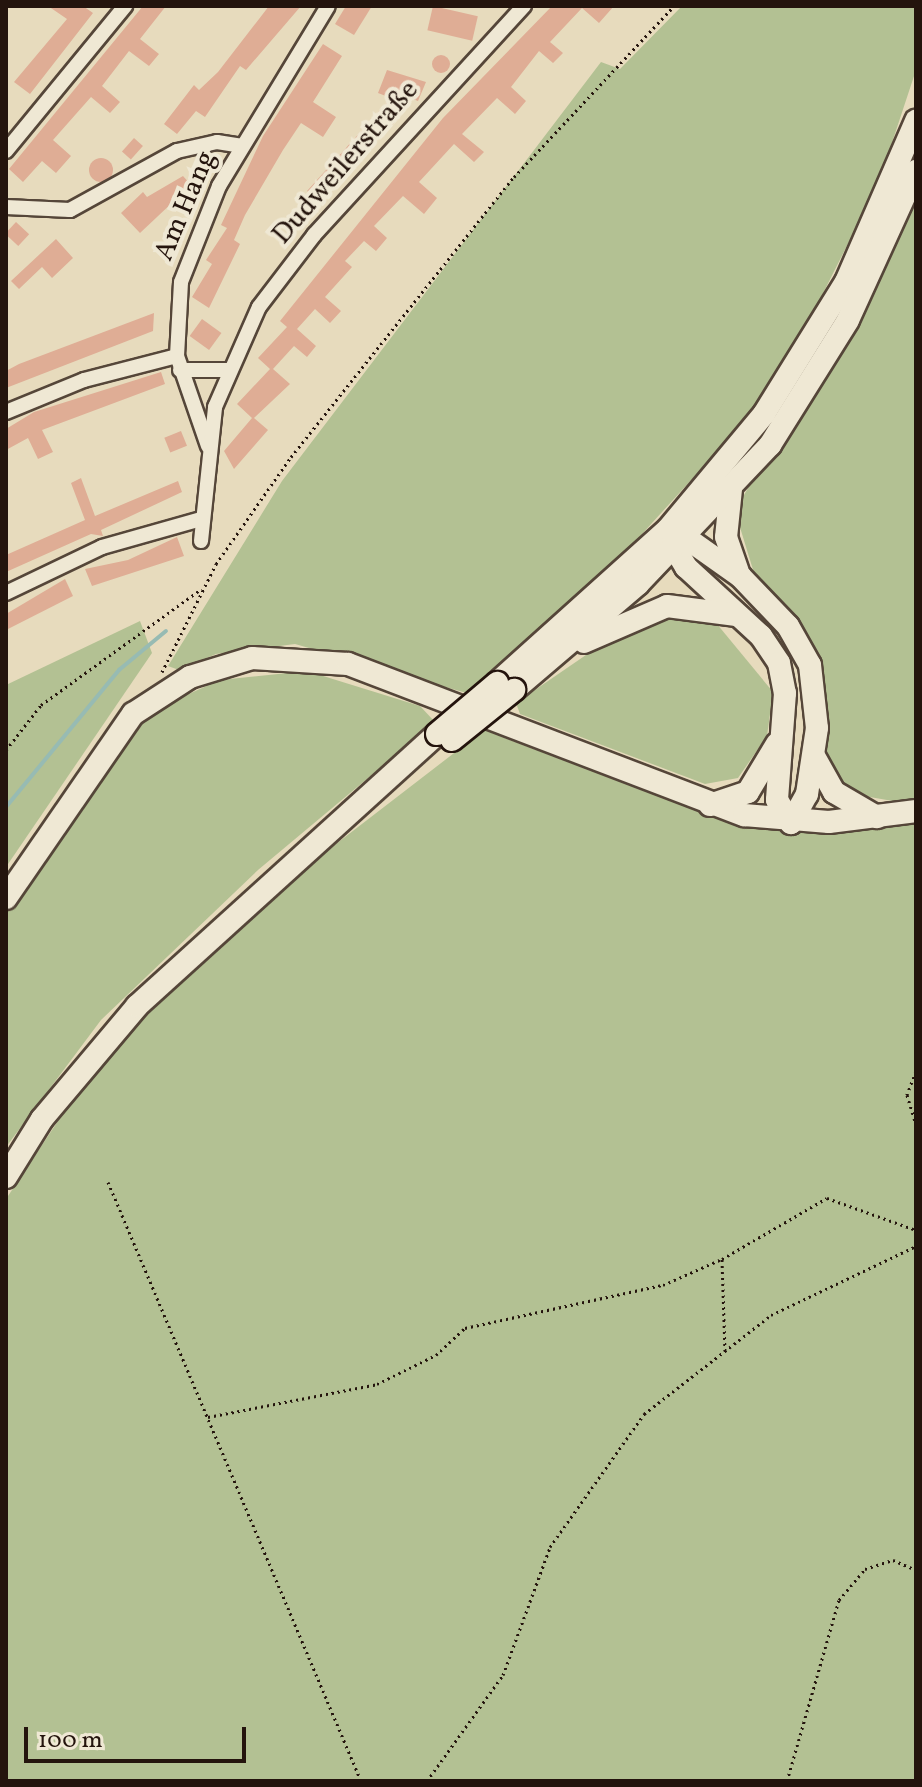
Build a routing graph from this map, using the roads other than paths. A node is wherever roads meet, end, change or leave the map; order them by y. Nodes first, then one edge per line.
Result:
1 (125, 6) edge
2 (328, 6) edge
3 (524, 6) edge
4 (916, 121) edge
5 (241, 146) junction
6 (6, 151) edge
7 (916, 171) edge
8 (6, 207) edge
9 (178, 363) junction
10 (227, 370) junction
11 (6, 412) edge
12 (208, 446) junction
13 (731, 489) junction
14 (201, 519) junction
15 (676, 538) junction
16 (201, 541) dead end
17 (740, 576) junction
18 (6, 593) edge
19 (743, 618) junction
20 (539, 670) junction
21 (505, 686) junction
22 (782, 732) junction
23 (813, 754) junction
24 (710, 805) junction
25 (916, 811) edge
26 (877, 817) junction
27 (791, 823) junction
28 (6, 898) edge
29 (6, 1177) edge

1 - 6 street
2 - 5 street, Am Hang
3 - 10 street, Dudweilerstraße
4 - 15 main road
5 - 8 street
5 - 9 street, Am Hang
7 - 13 main road
9 - 10 street
9 - 11 street
9 - 12 street, Am Hang
10 - 12 street, Dudweilerstraße
12 - 14 street, Dudweilerstraße
13 - 15 main road
13 - 17 main road
14 - 16 street, Dudweilerstraße
14 - 18 street
15 - 17 main road
15 - 19 main road
15 - 20 main road
15 - 21 main road
17 - 23 main road
19 - 20 main road
19 - 22 main road
20 - 21 main road
21 - 29 main road, bridge
22 - 24 main road
22 - 27 main road
23 - 26 main road
23 - 27 main road
24 - 27 main road
24 - 28 main road
25 - 26 main road
26 - 27 main road

